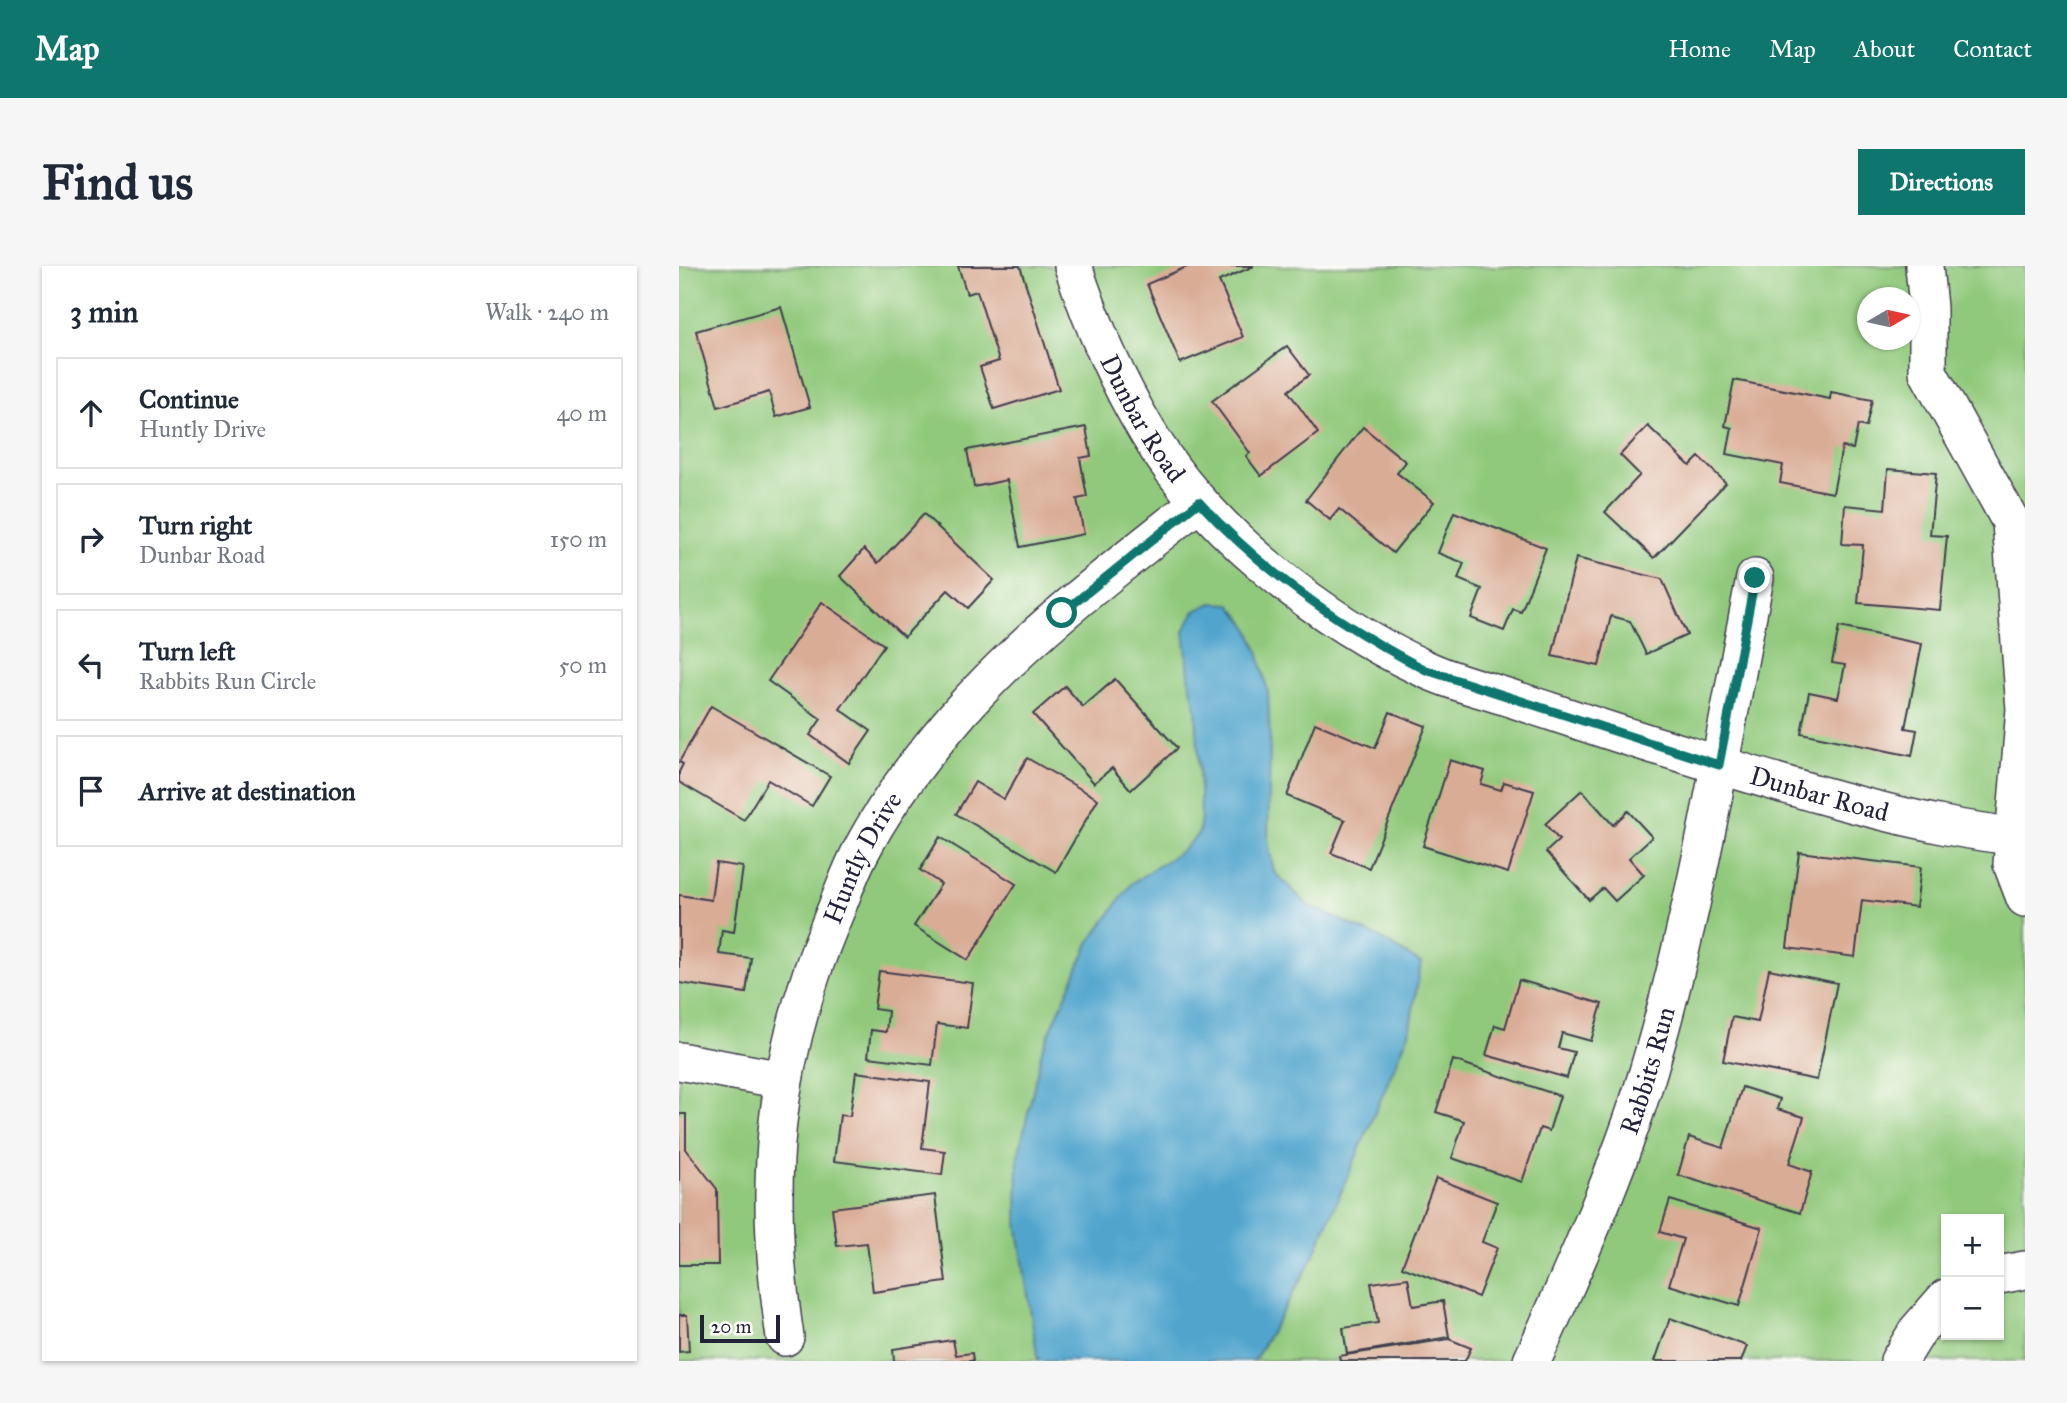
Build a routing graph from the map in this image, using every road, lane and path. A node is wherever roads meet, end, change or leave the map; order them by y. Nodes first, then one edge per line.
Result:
1 (1073, 266) edge
2 (1924, 266) edge
3 (1199, 502) junction
4 (1755, 578) dead end
5 (1719, 765) junction
6 (2020, 837) edge
7 (2025, 898) edge
8 (679, 1061) edge
9 (783, 1080) junction
10 (2025, 1270) edge
11 (2004, 1274) edge
12 (1941, 1304) edge
13 (785, 1337) dead end
14 (1532, 1361) edge
15 (1899, 1361) edge

1 - 3 street, Dunbar Road
2 - 6 street
3 - 5 street, Dunbar Road
3 - 9 street, Huntly Drive
4 - 5 street, Rabbits Run
5 - 6 street, Dunbar Road
5 - 14 street, Rabbits Run
6 - 7 street
8 - 9 street
9 - 13 street, Huntly Drive
10 - 11 street
12 - 15 street

